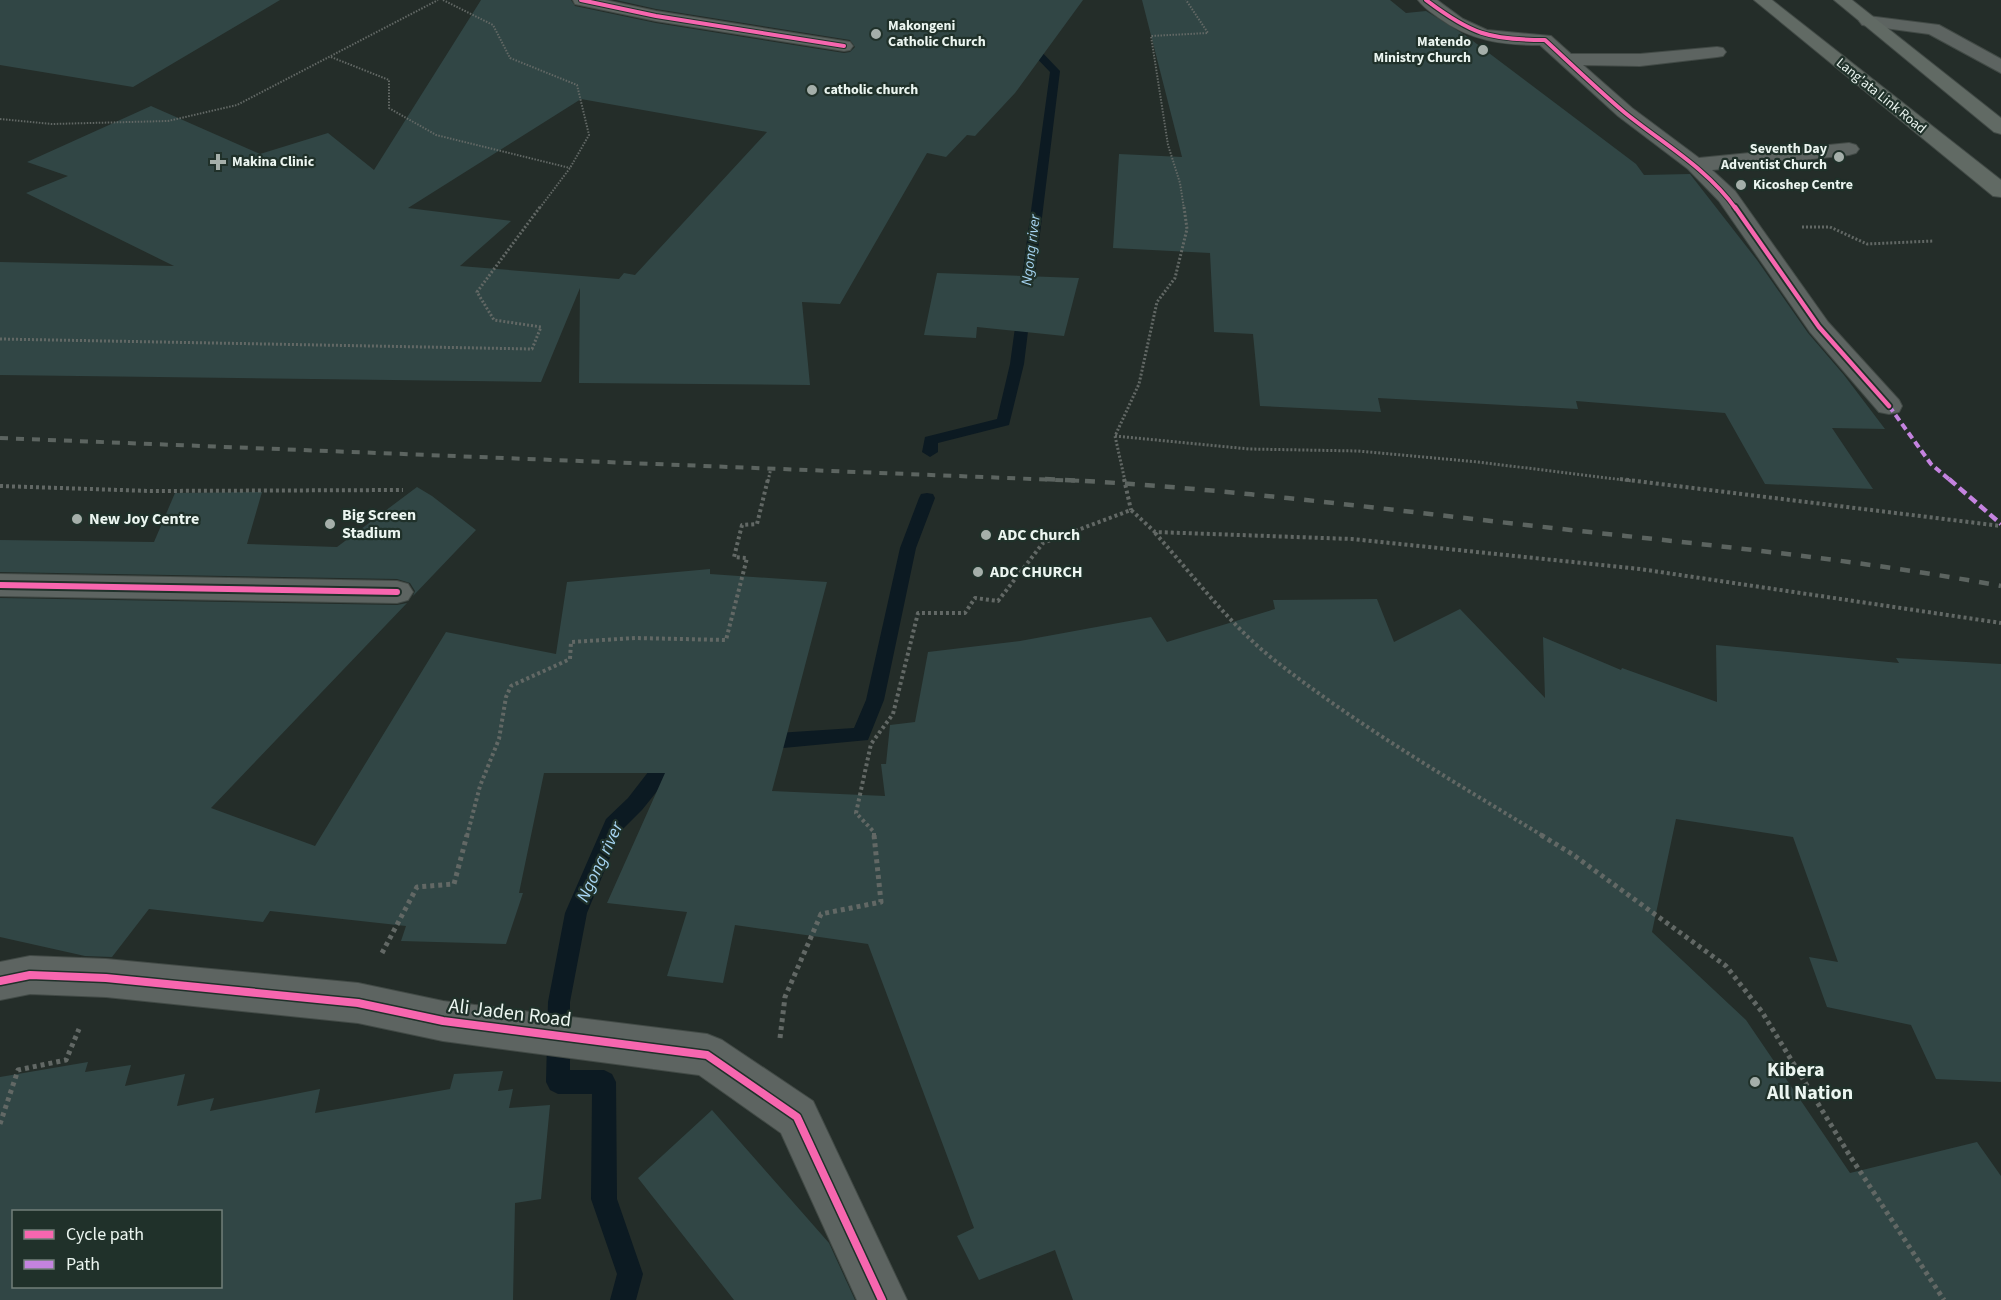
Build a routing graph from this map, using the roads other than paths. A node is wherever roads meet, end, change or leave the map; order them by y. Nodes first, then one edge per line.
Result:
1 (581, 0) edge
2 (1426, 0) edge
3 (1762, 0) edge
4 (1842, 0) edge
5 (1868, 21) junction
6 (844, 46) dead end
7 (1717, 52) dead end
8 (1566, 59) junction
9 (2001, 67) edge
10 (2001, 128) edge
11 (1849, 149) dead end
12 (1695, 165) junction
13 (2001, 191) edge
14 (1889, 406) dead end
15 (0, 585) edge
16 (397, 592) dead end
17 (0, 981) edge
18 (882, 1300) edge

1 - 6 street
2 - 8 street
3 - 13 main road, Lang'ata Link Road
4 - 5 main road
5 - 9 street
5 - 10 main road
7 - 8 street
8 - 12 street
11 - 12 street
12 - 14 street
15 - 16 street
17 - 18 street, Ali Jaden Road

